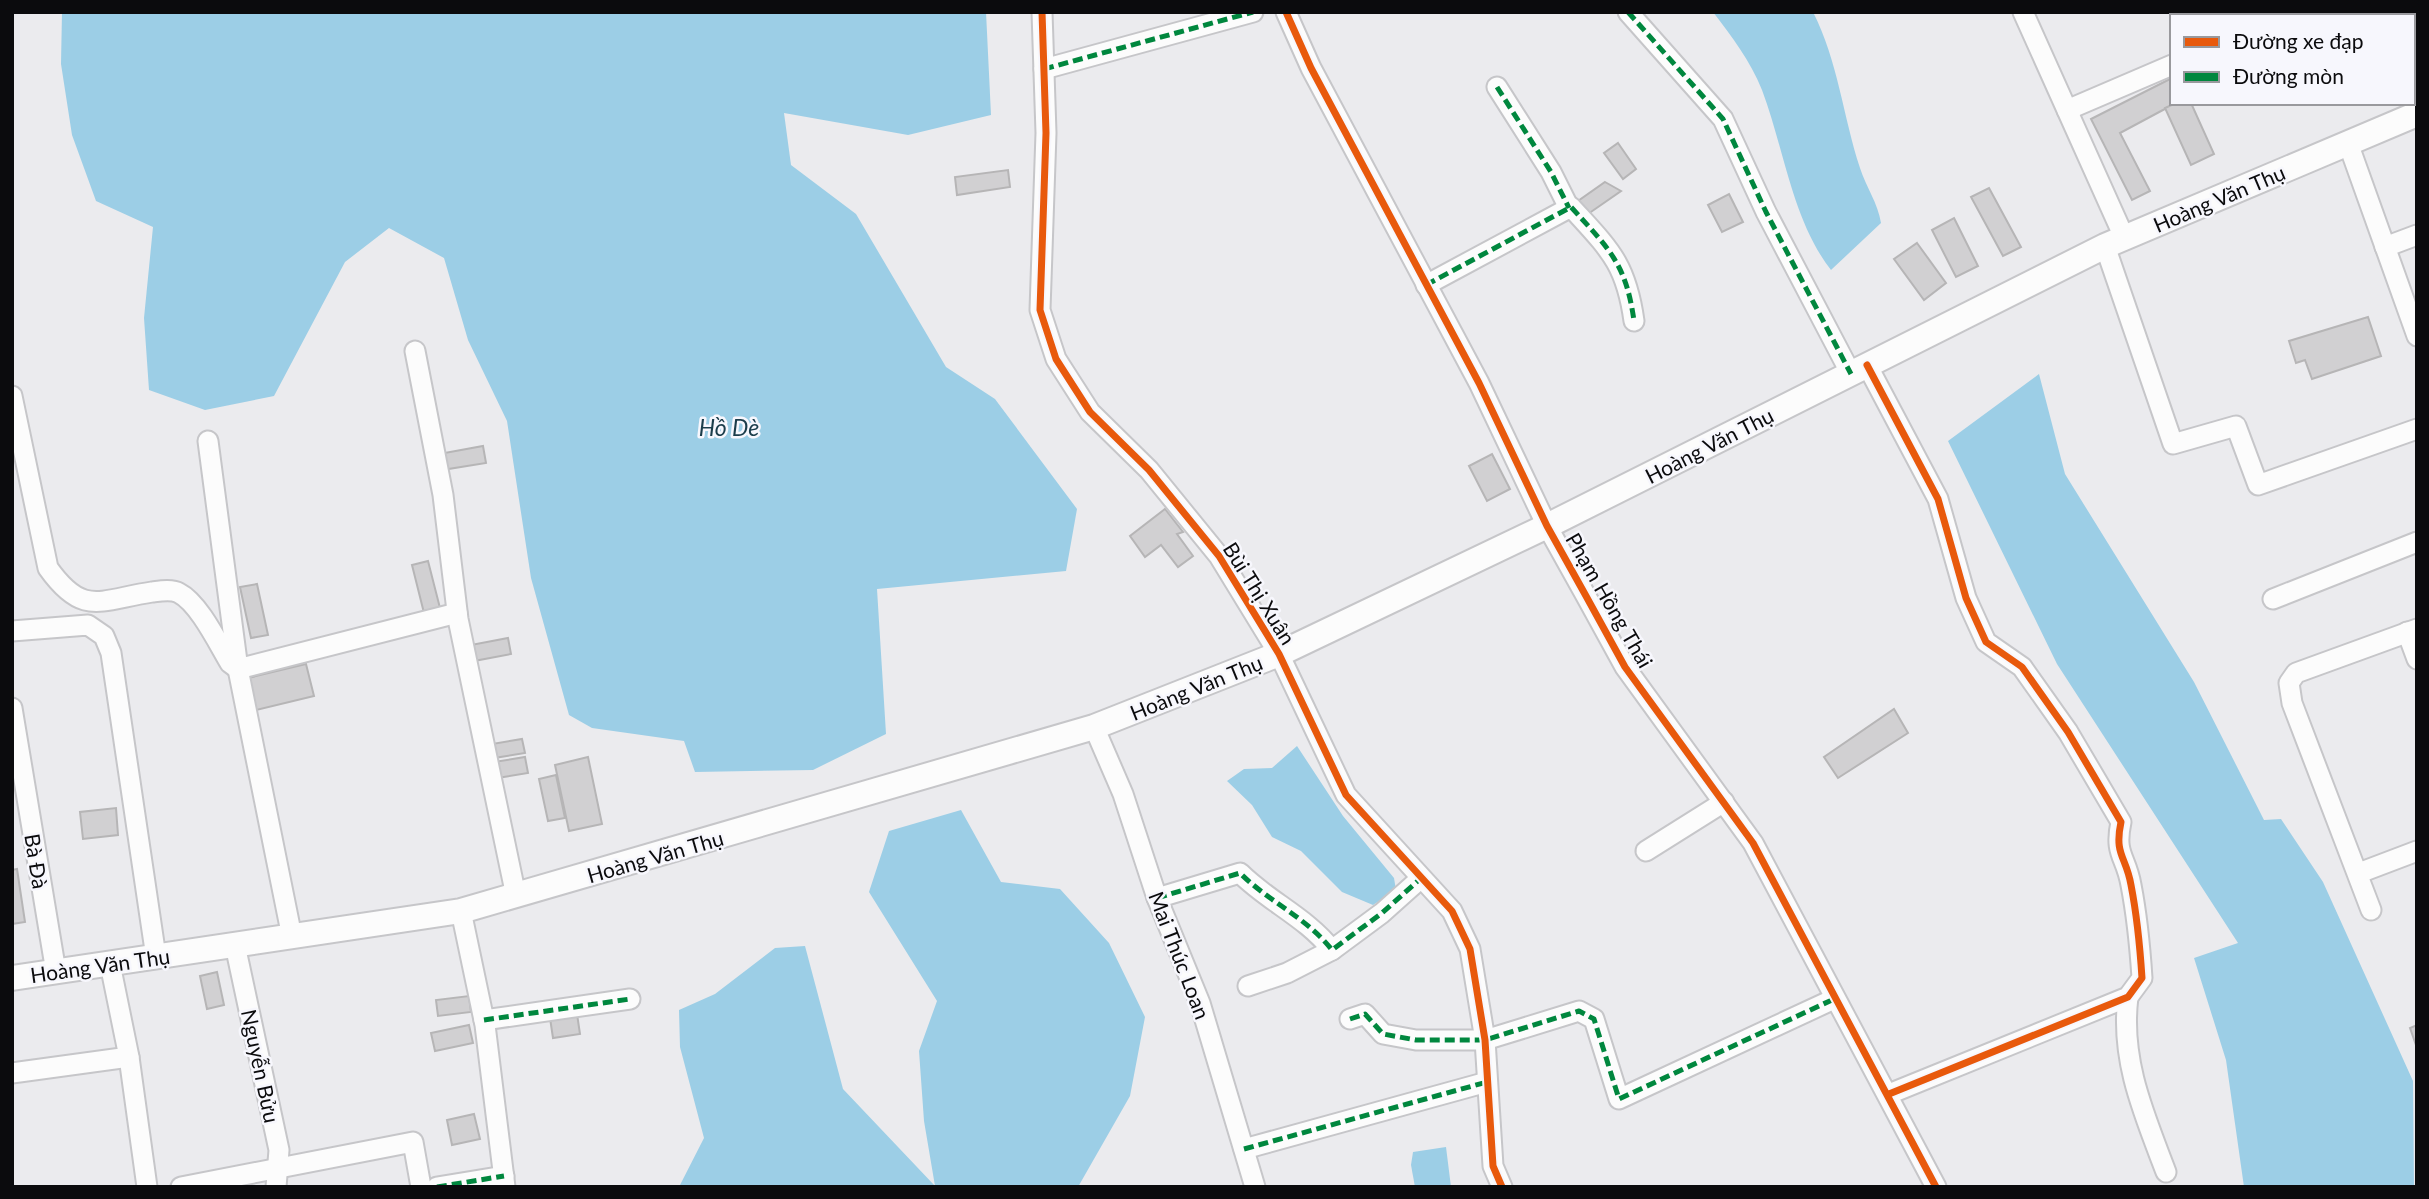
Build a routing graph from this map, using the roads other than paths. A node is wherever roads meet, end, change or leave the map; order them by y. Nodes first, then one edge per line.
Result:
1 (1042, 12) edge
2 (1253, 12) edge
3 (1286, 12) edge
4 (1628, 12) edge
5 (2023, 12) edge
6 (2170, 66) edge
7 (1044, 69) junction
8 (1497, 87) dead end
9 (2067, 110) junction
10 (2417, 114) edge
11 (2348, 143) junction
12 (1569, 208) junction
13 (2417, 235) edge
14 (2115, 242) junction
15 (2385, 247) junction
16 (1426, 285) junction
17 (1634, 321) dead end
18 (2417, 336) edge
19 (415, 351) dead end
20 (1859, 369) junction
21 (12, 396) edge
22 (2417, 429) edge
23 (208, 440) dead end
24 (20, 461) edge
25 (1547, 526) junction
26 (2417, 542) edge
27 (2273, 599) dead end
28 (84, 603) junction
29 (457, 613) junction
30 (79, 625) junction
31 (2412, 630) edge
32 (12, 631) edge
33 (1279, 654) junction
34 (2417, 659) edge
35 (238, 670) junction
36 (12, 708) edge
37 (1094, 727) junction
38 (1724, 802) junction
39 (2417, 850) edge
40 (1646, 851) dead end
41 (2359, 873) junction
42 (1420, 879) junction
43 (516, 895) junction
44 (1157, 898) junction
45 (2371, 910) dead end
46 (461, 911) junction
47 (292, 936) junction
48 (235, 945) junction
49 (1332, 950) junction
50 (156, 957) junction
51 (110, 964) junction
52 (55, 972) junction
53 (12, 978) edge
54 (1248, 986) dead end
55 (2128, 997) junction
56 (630, 999) dead end
57 (1834, 999) junction
58 (1350, 1019) dead end
59 (484, 1020) junction
60 (1485, 1041) junction
61 (129, 1057) junction
62 (12, 1073) edge
63 (1487, 1082) junction
64 (1889, 1094) junction
65 (1244, 1149) junction
66 (2166, 1172) dead end
67 (277, 1177) edge
68 (504, 1181) edge
69 (147, 1187) edge
70 (181, 1187) edge
71 (421, 1187) edge
72 (437, 1187) edge
73 (1255, 1187) edge
74 (1502, 1187) edge
75 (1936, 1187) edge

1 - 7 street, Bùi Thị Xuân
2 - 7 street
3 - 16 street, Phạm Hồng Thái
4 - 20 street
5 - 9 street
6 - 9 street
7 - 33 street, Bùi Thị Xuân
8 - 12 street
9 - 14 street
10 - 11 main road, Hoàng Văn Thụ
11 - 14 main road, Hoàng Văn Thụ
11 - 15 street
12 - 16 street
12 - 17 street
13 - 15 street
14 - 20 main road, Hoàng Văn Thụ
14 - 22 street
15 - 18 street
16 - 25 street, Phạm Hồng Thái
19 - 29 street
20 - 25 main road, Hoàng Văn Thụ
20 - 55 street
21 - 24 street
23 - 35 street
24 - 28 street
25 - 33 main road, Hoàng Văn Thụ
25 - 38 street, Phạm Hồng Thái
26 - 27 street
28 - 30 street
28 - 35 street
29 - 35 street
29 - 43 street
30 - 32 street
30 - 50 street
31 - 34 street
31 - 41 street
33 - 37 main road, Hoàng Văn Thụ
33 - 42 street, Bùi Thị Xuân
35 - 47 street
36 - 52 street, Bà Đà
37 - 43 main road, Hoàng Văn Thụ
37 - 44 street, Mai Thúc Loan
38 - 40 street
38 - 57 street, Phạm Hồng Thái
39 - 41 street
41 - 45 street
42 - 49 street
42 - 60 street, Bùi Thị Xuân
43 - 46 main road, Hoàng Văn Thụ
44 - 49 street
44 - 65 street, Mai Thúc Loan
46 - 47 main road, Hoàng Văn Thụ
46 - 59 street
47 - 48 main road, Hoàng Văn Thụ
48 - 50 main road, Hoàng Văn Thụ
48 - 67 street, Nguyễn Bửu
49 - 54 street
50 - 51 main road, Hoàng Văn Thụ
51 - 52 main road, Hoàng Văn Thụ
51 - 61 street
52 - 53 main road, Hoàng Văn Thụ
55 - 64 street
55 - 66 street
56 - 59 street
57 - 60 street
57 - 64 street, Phạm Hồng Thái
58 - 60 street
59 - 68 street
60 - 63 street, Bùi Thị Xuân
61 - 62 street
61 - 69 street
63 - 65 street
63 - 74 street, Bùi Thị Xuân
64 - 75 street, Phạm Hồng Thái
65 - 73 street, Mai Thúc Loan
67 - 70 street
67 - 71 street
68 - 72 street

